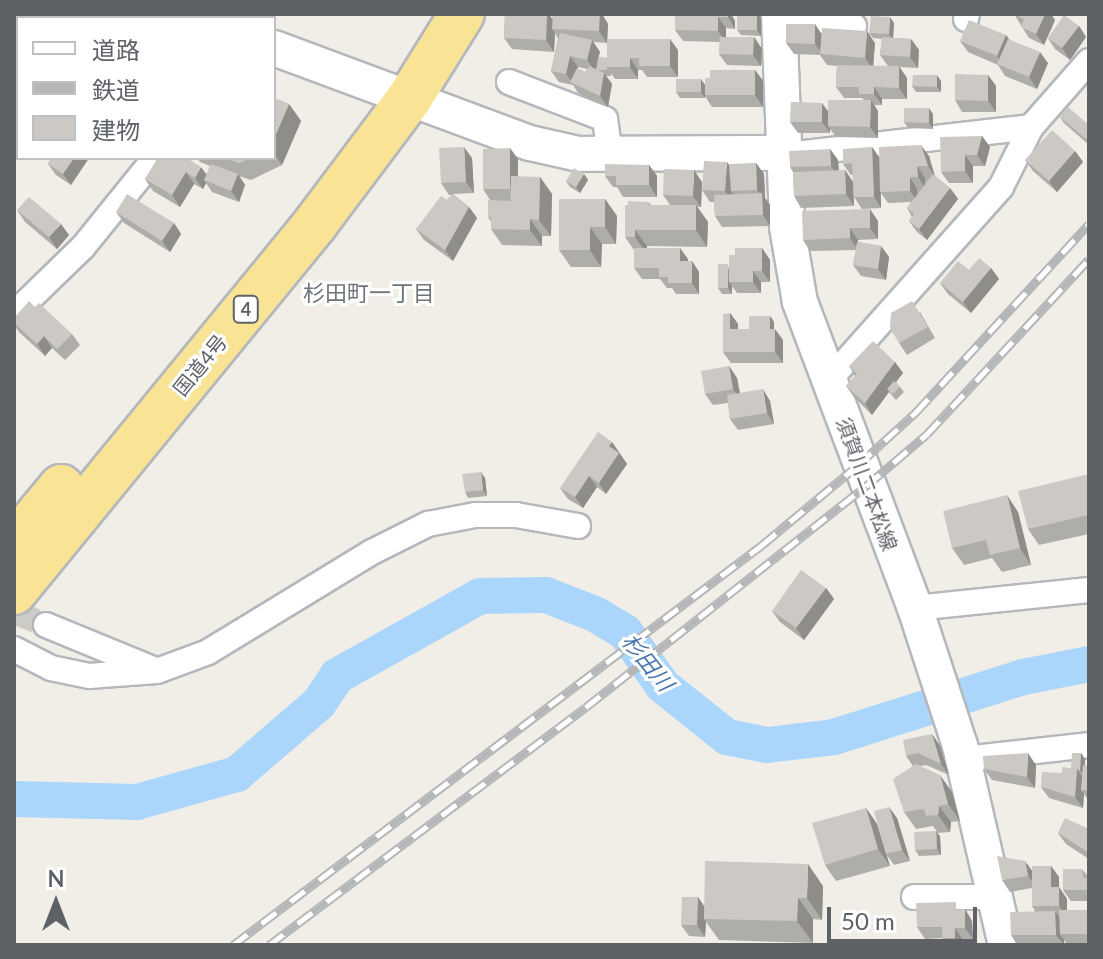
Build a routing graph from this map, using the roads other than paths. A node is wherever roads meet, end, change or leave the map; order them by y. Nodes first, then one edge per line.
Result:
1 (438, 14) edge
2 (462, 14) edge
3 (779, 19) edge
4 (854, 26) dead end
5 (276, 49) edge
6 (1089, 61) edge
7 (509, 82) dead end
8 (397, 93) junction
9 (1031, 127) junction
10 (782, 153) junction
11 (610, 154) junction
12 (153, 160) edge
13 (14, 314) edge
14 (830, 379) junction
15 (578, 526) dead end
16 (14, 544) edge
17 (1089, 590) edge
18 (14, 592) edge
19 (916, 614) junction
20 (46, 625) tunnel mouth
21 (14, 649) edge
22 (157, 671) junction
23 (1089, 745) edge
24 (961, 752) junction
25 (914, 897) dead end
26 (995, 897) junction
27 (1006, 945) edge

1 - 8 highway, 国道4号 / 4
2 - 8 highway, 国道4号 / 4
3 - 4 street
3 - 10 main road, 須賀川二本松線
5 - 8 main road
6 - 9 street
7 - 11 street
8 - 11 main road
8 - 16 highway, 国道4号 / 4
8 - 18 highway, 国道4号 / 4
9 - 10 street
9 - 14 street
10 - 11 main road
10 - 14 main road, 須賀川二本松線
12 - 13 street
14 - 19 main road, 須賀川二本松線
15 - 22 street
17 - 19 street
19 - 24 main road, 須賀川二本松線
20 - 22 street
21 - 22 street
23 - 24 street
24 - 26 main road, 須賀川二本松線
25 - 26 street
26 - 27 main road, 須賀川二本松線

